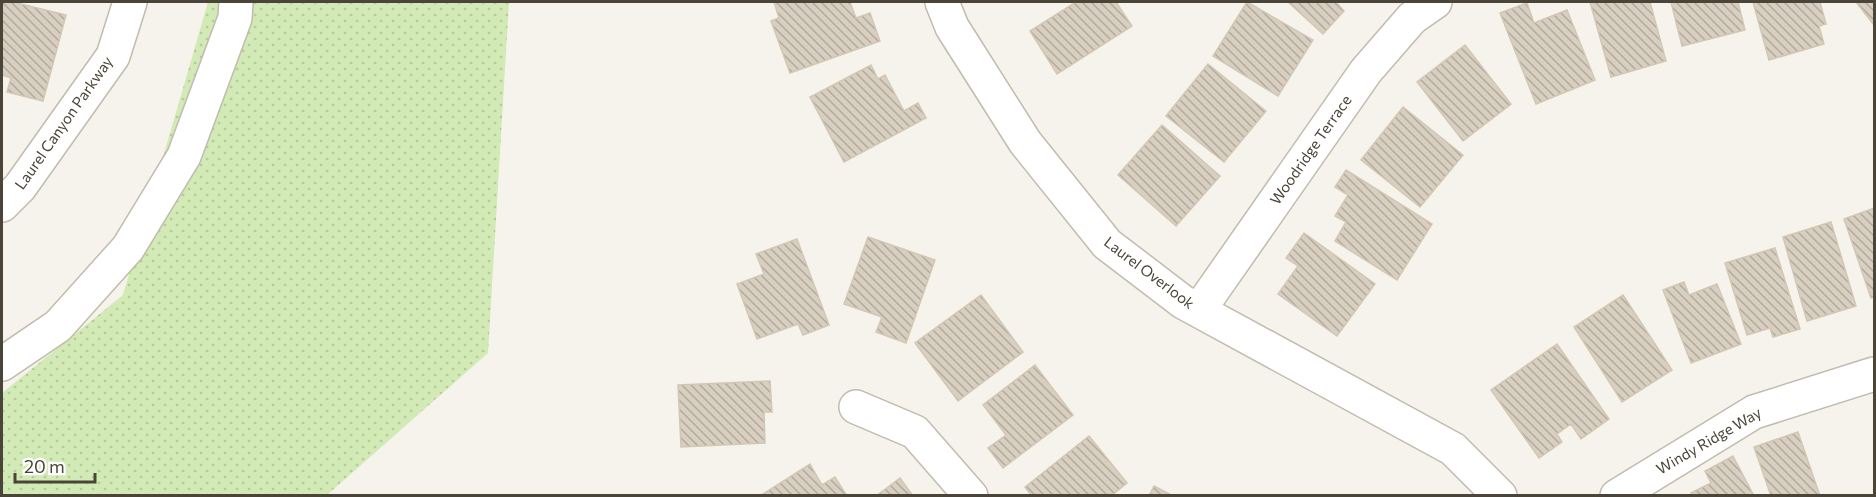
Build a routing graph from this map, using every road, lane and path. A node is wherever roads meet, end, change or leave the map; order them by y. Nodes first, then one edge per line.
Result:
1 (130, 2) edge
2 (236, 2) edge
3 (942, 2) edge
4 (1435, 2) edge
5 (2, 205) edge
6 (1199, 310) junction
7 (2, 364) edge
8 (1875, 374) edge
9 (856, 407) dead end
10 (971, 495) edge
11 (1500, 495) edge
12 (1617, 495) edge

1 - 5 street, Laurel Canyon Parkway
2 - 7 street
3 - 6 street, Laurel Overlook
4 - 6 street, Woodridge Terrace
6 - 11 street, Laurel Overlook
8 - 12 street, Windy Ridge Way
9 - 10 street

